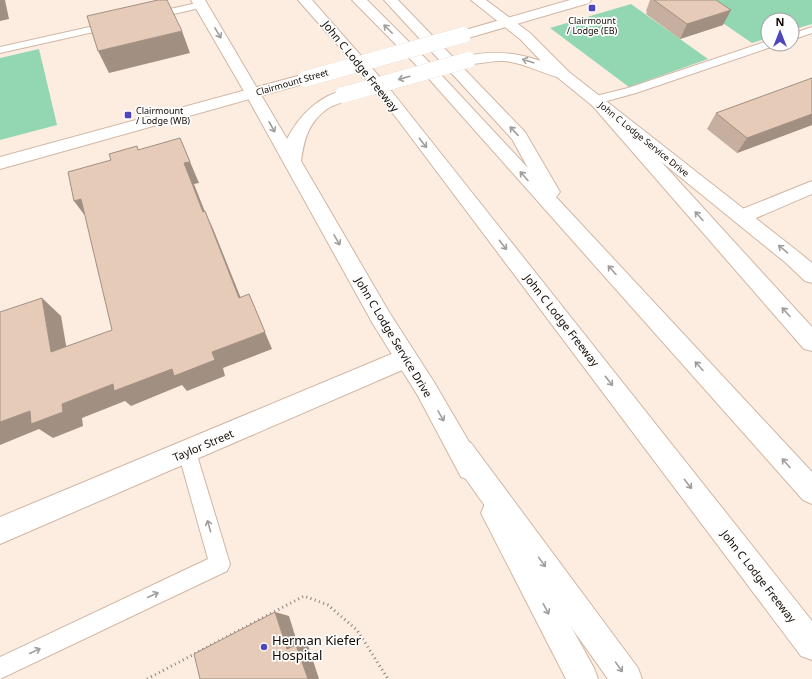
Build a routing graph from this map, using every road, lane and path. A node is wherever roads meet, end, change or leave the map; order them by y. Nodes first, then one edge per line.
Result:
1 (305, 0) edge
2 (359, 0) edge
3 (391, 0) edge
4 (478, 0) edge
5 (584, 0) edge
6 (199, 3) edge
7 (138, 19) edge
8 (123, 22) edge
9 (507, 22) junction
10 (812, 30) edge
11 (800, 34) edge
12 (760, 47) edge
13 (0, 50) edge
14 (564, 75) junction
15 (253, 93) junction
16 (596, 100) junction
17 (292, 162) junction
18 (0, 163) edge
19 (812, 186) edge
20 (742, 217) junction
21 (571, 224) junction
22 (812, 275) edge
23 (812, 342) edge
24 (406, 358) junction
25 (187, 452) junction
26 (462, 452) junction
27 (812, 492) edge
28 (0, 531) edge
29 (812, 645) edge
30 (0, 668) edge
31 (147, 679) edge
32 (388, 679) edge
33 (584, 679) edge
34 (627, 679) edge

1 -> 29 main road, John C Lodge Freeway
21 -> 2 main road
21 -> 3 main road
4 - 9 main road, John C Lodge Service Drive
5 - 9 main road, Clairmount Street
6 - 7 lane
6 -> 15 main road, John C Lodge Service Drive
8 - 13 lane
9 - 14 main road, John C Lodge Service Drive
9 - 15 main road, Clairmount Street, bridge
10 - 11 lane
12 - 16 lane
14 - 16 main road, John C Lodge Service Drive
14 -> 17 main road, bridge
15 -> 17 main road, John C Lodge Service Drive
15 - 18 main road, Clairmount Street
16 - 20 main road, John C Lodge Service Drive
23 -> 16 main road
17 -> 24 main road, John C Lodge Service Drive
19 - 20 main road
22 -> 20 main road, John C Lodge Service Drive
27 -> 21 main road
24 - 25 main road, Taylor Street
24 -> 26 main road, John C Lodge Service Drive
25 - 28 main road, Taylor Street
30 -> 25 lane
26 -> 33 main road, John C Lodge Service Drive
26 -> 34 main road
31 - 32 path

